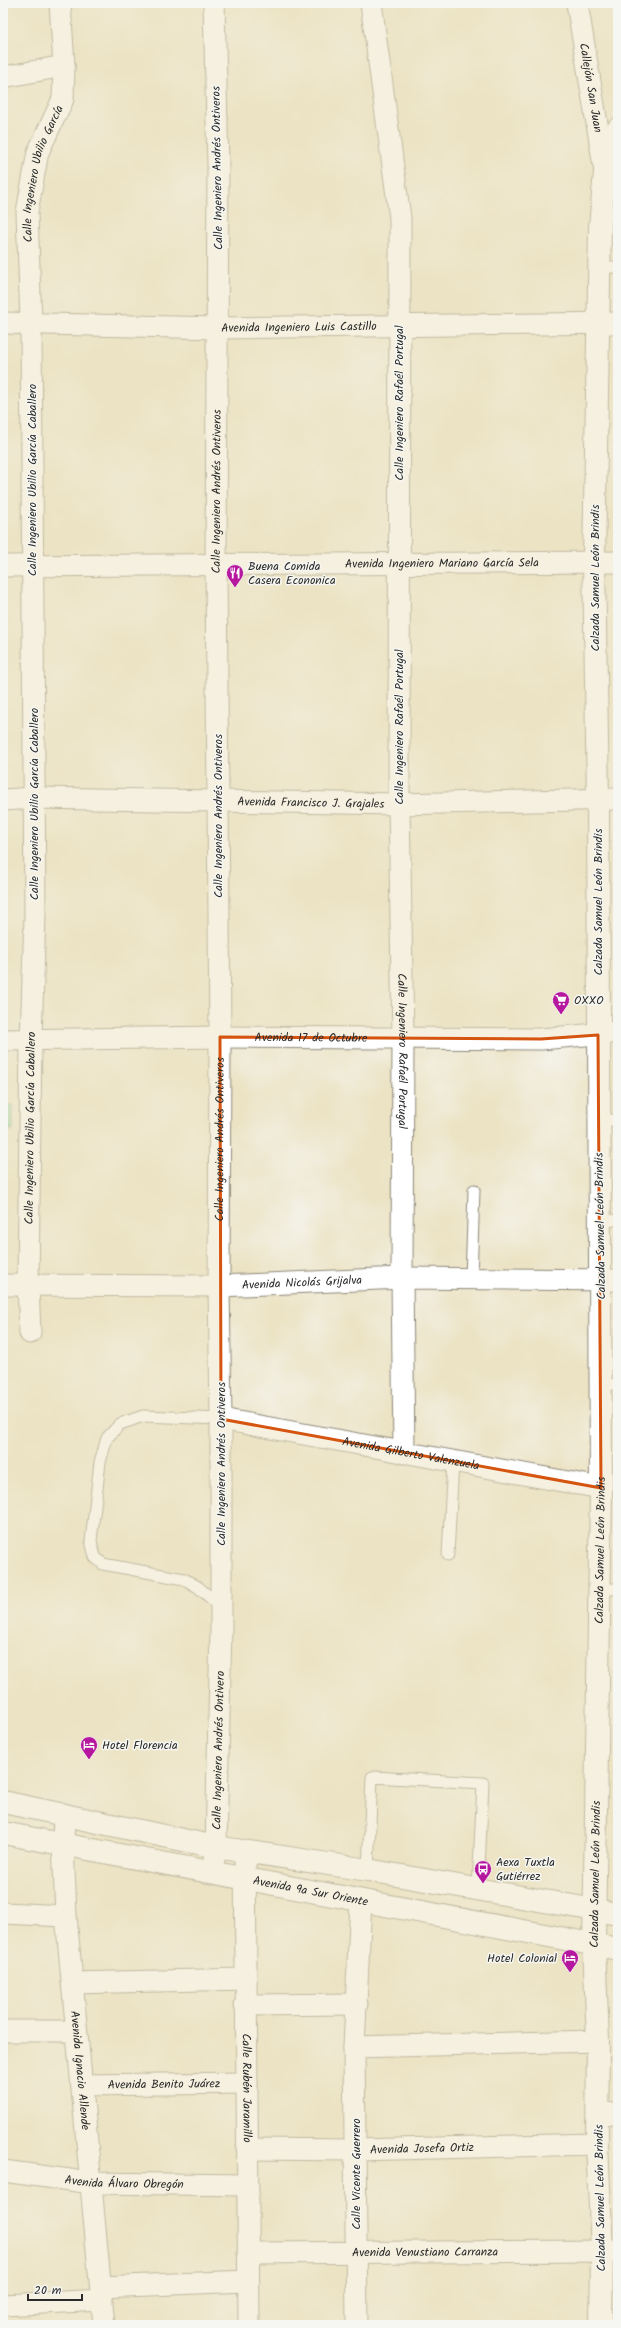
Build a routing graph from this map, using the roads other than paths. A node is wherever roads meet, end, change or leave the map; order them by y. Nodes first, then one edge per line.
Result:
1 (60, 3) edge
2 (214, 3) edge
3 (372, 3) edge
4 (577, 3) edge
5 (64, 66) junction
6 (3, 76) edge
7 (617, 138) edge
8 (605, 172) junction
9 (608, 267) edge
10 (3, 323) edge
11 (31, 323) junction
12 (597, 323) junction
13 (618, 323) edge
14 (399, 326) junction
15 (218, 328) junction
16 (594, 562) junction
17 (618, 562) edge
18 (399, 564) junction
19 (216, 565) junction
20 (3, 566) edge
21 (32, 568) junction
22 (34, 798) junction
23 (608, 799) edge
24 (3, 800) edge
25 (219, 801) junction
26 (398, 804) junction
27 (608, 1034) edge
28 (220, 1037) junction
29 (403, 1037) junction
30 (3, 1040) edge
31 (31, 1040) junction
32 (608, 1120) edge
33 (474, 1190) dead end
34 (609, 1220) edge
35 (402, 1278) junction
36 (471, 1278) junction
37 (609, 1279) edge
38 (3, 1285) edge
39 (28, 1285) junction
40 (218, 1286) junction
41 (30, 1333) dead end
42 (609, 1385) edge
43 (221, 1419) junction
44 (404, 1453) junction
45 (452, 1462) junction
46 (601, 1488) junction
47 (448, 1555) dead end
48 (609, 1589) edge
49 (221, 1607) junction
50 (221, 1629) joint
51 (3, 1802) edge
52 (64, 1814) junction
53 (3, 1833) edge
54 (63, 1843) junction
55 (216, 1847) junction
56 (245, 1852) junction
57 (368, 1870) junction
58 (212, 1872) junction
59 (244, 1878) junction
60 (478, 1889) junction
61 (361, 1901) junction
62 (595, 1909) junction
63 (3, 1913) edge
64 (618, 1914) edge
65 (66, 1916) junction
66 (594, 1944) junction
67 (618, 1949) edge
68 (246, 1979) junction
69 (72, 1983) junction
70 (357, 2004) junction
71 (245, 2005) junction
72 (3, 2031) edge
73 (75, 2031) junction
74 (598, 2041) junction
75 (354, 2048) junction
76 (247, 2083) junction
77 (82, 2085) junction
78 (608, 2113) edge
79 (597, 2144) junction
80 (247, 2149) junction
81 (356, 2150) junction
82 (3, 2172) edge
83 (92, 2183) junction
84 (247, 2185) junction
85 (610, 2251) edge
86 (356, 2252) junction
87 (248, 2254) junction
88 (247, 2281) junction
89 (101, 2293) junction
90 (3, 2305) edge
91 (104, 2325) edge
92 (249, 2325) edge
93 (357, 2325) edge
94 (601, 2325) edge

1 - 5 street, Calle Ingeniero Ubilio García
2 - 15 street, Calle Ingeniero Andrés Ontiveros
3 - 14 street, Calle Ingeniero Rafaél Portugal
4 - 8 street, Callejón San Juan
5 - 6 street
5 - 11 street, Calle Ingeniero Ubilio García
7 - 8 street, Calzada Samuel León Brindis
8 - 9 street, Calzada Samuel León Brindis
9 - 12 street, Calzada Samuel León Brindis
10 - 11 street, Avenida Ingeniero Luis Castillo
11 - 15 street, Avenida Ingeniero Luis Castillo
11 - 21 street, Calle Ingeniero Ubilio García Caballero
12 - 13 street, Avenida Ingeniero Luis Castillo
12 - 14 street, Avenida Ingeniero Luis Castillo
12 - 16 street, Calzada Samuel León Brindis
14 - 15 street, Avenida Ingeniero Luis Castillo
14 - 18 street, Calle Ingeniero Rafaél Portugal
15 - 19 street, Calle Ingeniero Andrés Ontiveros
16 - 17 street, Avenida Ingeniero Mariano García Sela
16 - 18 street, Avenida Ingeniero Mariano García Sela
16 - 23 street, Calzada Samuel León Brindis
18 - 19 street, Avenida Ingeniero Mariano García Sela
18 - 26 street, Calle Ingeniero Rafaél Portugal
19 - 21 street, Avenida Ingeniero Mariano García Sela
19 - 25 street, Calle Ingeniero Andrés Ontiveros
20 - 21 street, Avenida Ingeniero Mariano García Sela
21 - 22 street, Calle Ingeniero Ubilio García Caballero
22 - 24 street, Avenida Francisco J. Grajales
22 - 25 street, Avenida Francisco J. Grajales
22 - 31 street, Calle Ingeniero Ubilio García Caballero
23 - 26 street, Avenida Francisco J. Grajales
23 - 27 street, Calzada Samuel León Brindis
25 - 26 street, Avenida Francisco J. Grajales
25 - 28 street, Calle Ingeniero Andrés Ontiveros
26 - 29 street, Calle Ingeniero Rafaél Portugal
27 - 29 street, Avenida 17 de Octubre
27 - 32 street, Calzada Samuel León Brindis
28 - 29 street, Avenida 17 de Octubre
28 - 31 street, Avenida 17 de Octubre
28 - 40 street, Calle Ingeniero Andrés Ontiveros
29 - 35 street, Calle Ingeniero Rafaél Portugal
30 - 31 street, Avenida 17 de Octubre
31 - 39 street, Calle Ingeniero Ubilio García Caballero
32 - 34 street, Calzada Samuel León Brindis
33 - 36 lane
34 - 37 street, Calzada Samuel León Brindis
35 - 36 street, Avenida Nicolás Grijalva
35 - 40 street, Avenida Nicolás Grijalva
35 - 44 street, Calle Ingeniero Rafaél Portugal
36 - 37 street, Avenida Nicolás Grijalva
37 - 42 street, Calzada Samuel León Brindis
38 - 39 street, Avenida Nicolás Grijalva
39 - 40 street, Avenida Nicolás Grijalva
39 - 41 street, Calle Ingeniero Ubilio García Caballero
40 - 43 street, Calle Ingeniero Andrés Ontiveros
42 - 46 street, Calzada Samuel León Brindis
43 - 44 street, Avenida Gilberto Valenzuela
43 - 49 street, Calle Ingeniero Andrés Ontiveros
43 - 49 lane
44 - 45 street, Avenida Gilberto Valenzuela
45 - 46 street, Avenida Gilberto Valenzuela
45 - 47 lane
46 - 48 street, Calzada Samuel León Brindis
48 - 62 street, Calzada Samuel León Brindis
49 - 50 street, Calle Ingeniero Andrés Ontiveros
50 - 55 street, Calle Ingeniero Andrés Ontivero
51 - 52 street
52 - 54 street, Avenida Ignacio Allende
52 - 55 street
53 - 54 street, Avenida 9a Sur Oriente
54 - 58 street, Avenida 9a Sur Oriente
54 - 65 street, Avenida Ignacio Allende
55 - 56 street
55 - 58 street, Calle Ingeniero Andrés Ontivero
56 - 57 street
56 - 59 street, Calle Rubén Jaramillo
57 - 60 street
57 - 60 lane
58 - 59 street, Avenida 9a Sur Oriente
59 - 61 street, Avenida 9a Sur Oriente
59 - 68 street, Calle Rubén Jaramillo
60 - 62 street
61 - 66 street, Avenida 9a Sur Oriente
61 - 70 street, Calle Vicente Guerrero
62 - 64 street
62 - 66 street, Calzada Samuel León Brindis
63 - 65 street
65 - 69 street, Avenida Ignacio Allende
66 - 67 street, Avenida 9a Sur Oriente
66 - 74 street, Calzada Samuel León Brindis
68 - 69 street
68 - 71 street, Calle Rubén Jaramillo
69 - 73 street, Avenida Ignacio Allende
70 - 71 street
70 - 75 street, Calle Vicente Guerrero
71 - 76 street, Calle Rubén Jaramillo
72 - 73 street
73 - 77 street, Avenida Ignacio Allende
74 - 75 street
74 - 78 street, Calzada Samuel León Brindis
75 - 81 street, Calle Vicente Guerrero
76 - 77 street, Avenida Benito Juárez
76 - 80 street, Calle Rubén Jaramillo
77 - 83 street, Avenida Ignacio Allende
78 - 79 street, Calzada Samuel León Brindis
79 - 81 street, Avenida Josefa Ortiz
79 - 85 street, Calzada Samuel León Brindis
80 - 81 street, Avenida Josefa Ortiz
80 - 84 street, Calle Rubén Jaramillo
81 - 86 street, Calle Vicente Guerrero
82 - 83 street, Avenida Álvaro Obregón
83 - 84 street, Avenida Álvaro Obregón
83 - 89 street, Avenida Ignacio Allende
84 - 87 street, Calle Rubén Jaramillo
85 - 86 street, Avenida Venustiano Carranza
85 - 94 street, Calzada Samuel León Brindis
86 - 87 street, Avenida Venustiano Carranza
86 - 93 street, Calle Vicente Guerrero
87 - 88 street, Calle Rubén Jaramillo
88 - 89 street
88 - 92 street, Calle Rubén Jaramillo
89 - 90 street
89 - 91 street, Avenida Ignacio Allende

